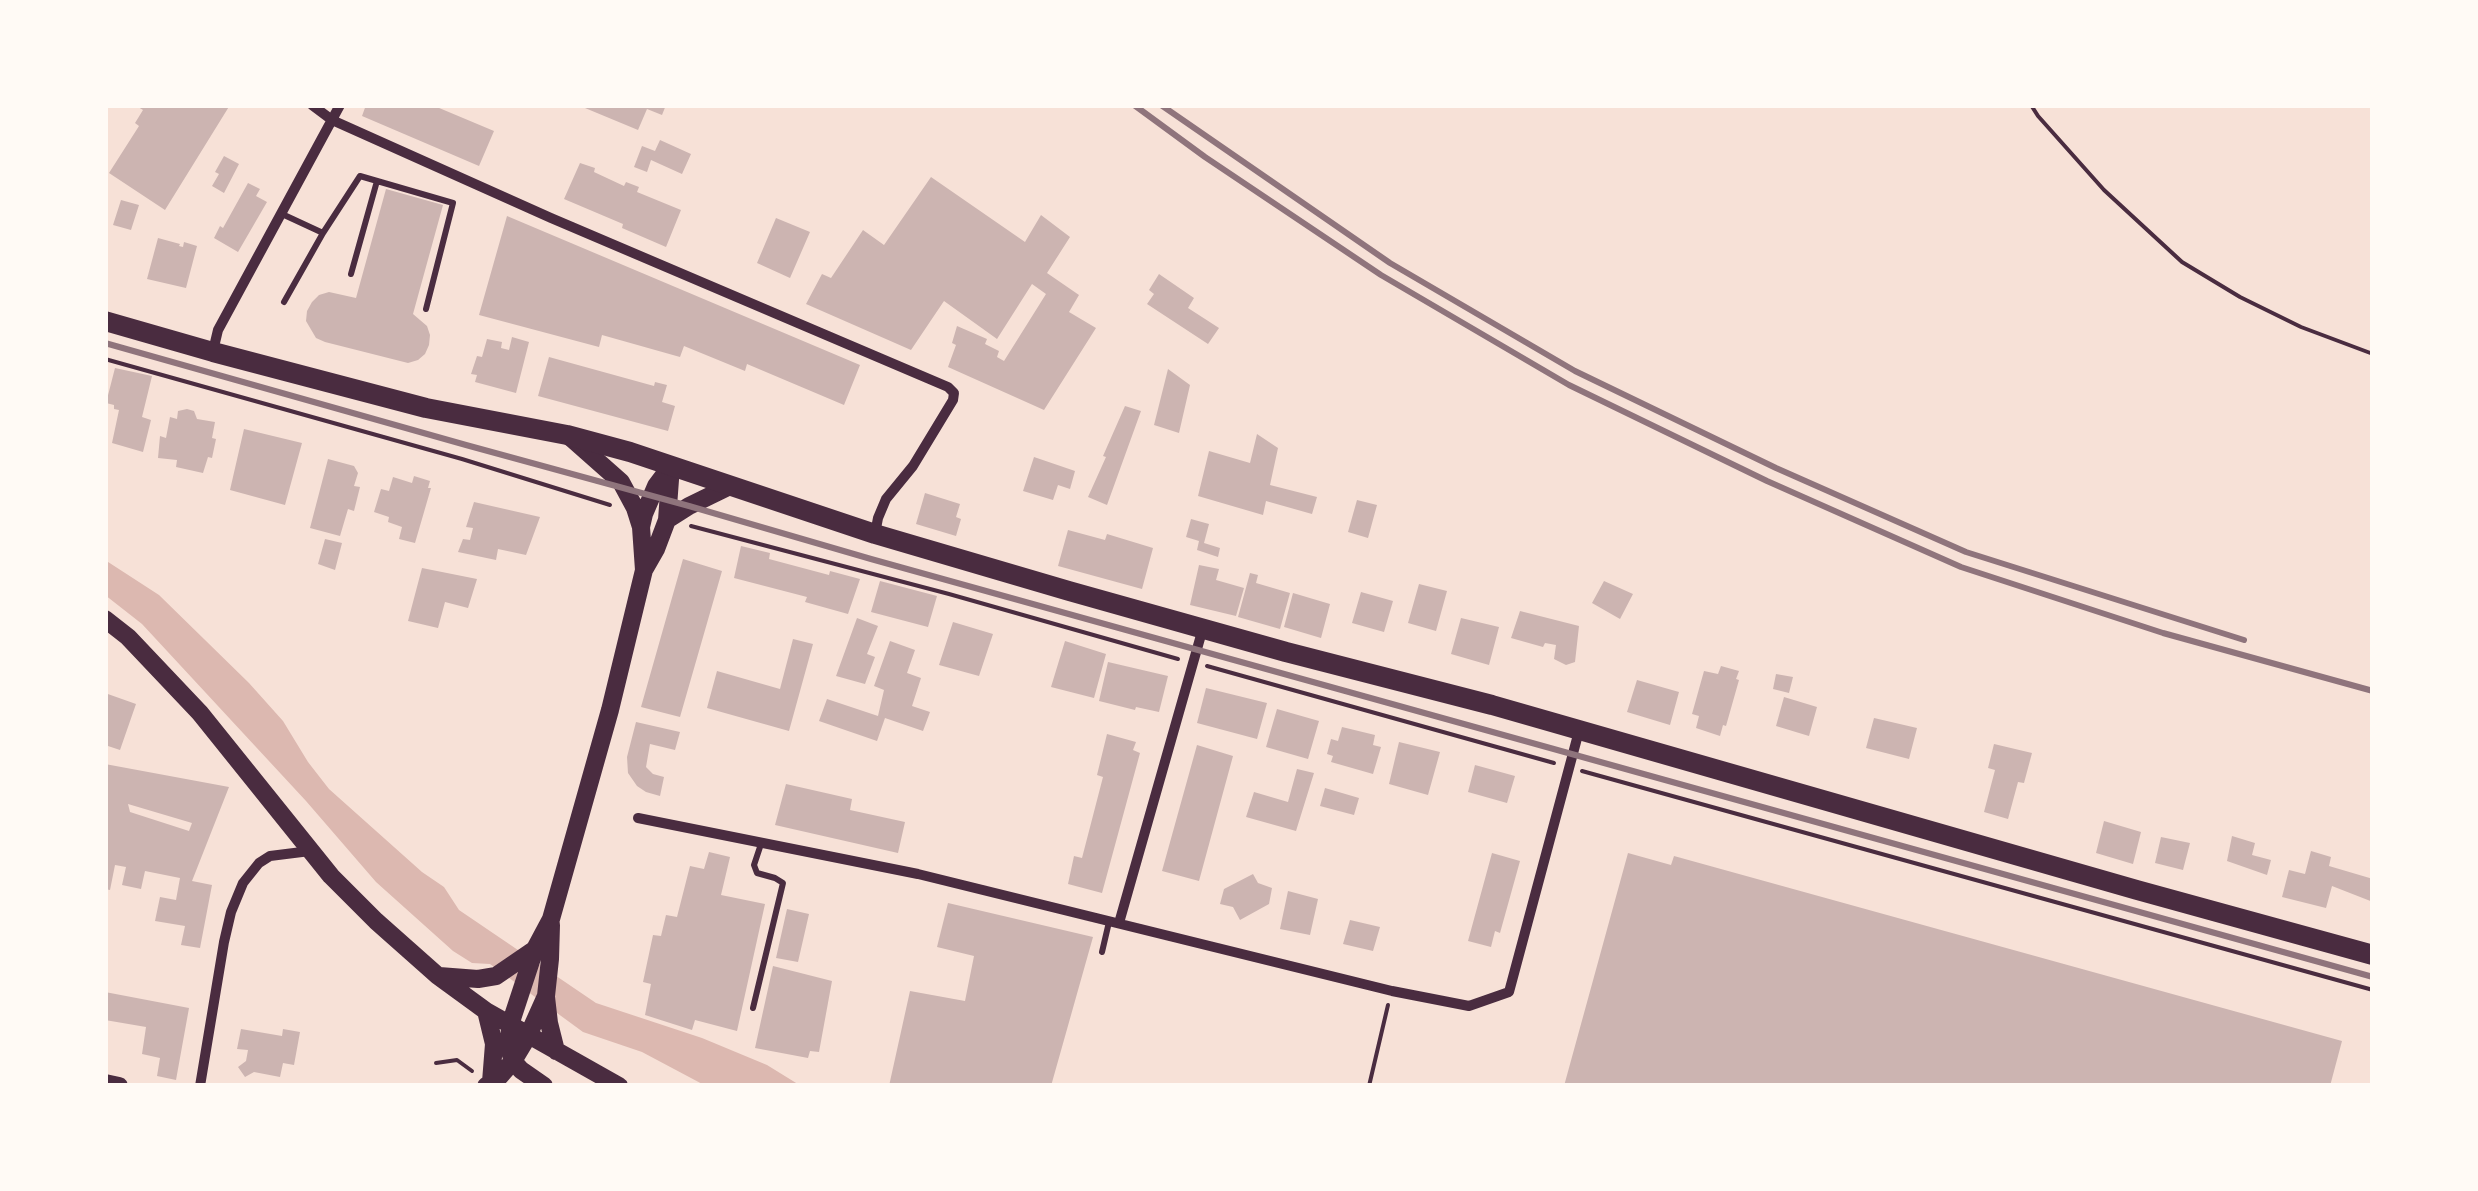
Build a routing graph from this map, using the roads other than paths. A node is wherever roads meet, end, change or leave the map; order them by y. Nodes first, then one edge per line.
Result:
1 (312, 105) edge
2 (340, 105) edge
3 (332, 120) junction
4 (377, 181) junction
5 (281, 214) junction
6 (323, 233) junction
7 (351, 274) dead end
8 (284, 302) dead end
9 (426, 310) dead end
10 (105, 321) edge
11 (213, 352) junction
12 (567, 435) junction
13 (671, 466) junction
14 (730, 486) junction
15 (639, 520) junction
16 (667, 520) junction
17 (874, 534) junction
18 (644, 570) junction
19 (105, 619) edge
20 (1204, 627) junction
21 (1579, 731) junction
22 (638, 818) dead end
23 (762, 842) junction
24 (311, 851) junction
25 (1115, 922) junction
26 (1102, 952) dead end
27 (542, 954) junction
28 (2373, 955) edge
29 (438, 976) junction
30 (753, 1008) dead end
31 (486, 1011) junction
32 (512, 1017) junction
33 (543, 1021) junction
34 (528, 1036) junction
35 (556, 1051) junction
36 (513, 1061) junction
37 (105, 1083) edge
38 (489, 1084) edge
39 (118, 1086) edge
40 (200, 1086) edge
41 (544, 1086) edge
42 (620, 1086) edge

1 - 3 street
2 - 3 street
3 - 5 street
3 - 17 street
4 - 6 lane
4 - 7 lane
4 - 9 lane
5 - 6 lane
5 - 11 street
6 - 8 lane
10 - 11 main road
11 - 12 main road
12 - 13 main road
12 - 15 main road
13 - 14 main road
13 - 15 main road
13 - 16 main road
14 - 16 main road
14 - 17 main road
15 - 18 main road
16 - 18 main road
17 - 20 main road
18 - 27 main road
19 - 24 main road
20 - 21 main road
20 - 25 street
21 - 25 street
21 - 28 main road
22 - 23 street
23 - 25 street
23 - 30 lane
24 - 29 main road
24 - 40 street
25 - 26 lane
27 - 29 main road
27 - 32 main road
27 - 33 main road
29 - 31 main road
31 - 32 main road
31 - 38 main road
32 - 34 main road
32 - 36 main road
33 - 34 main road
33 - 35 main road
34 - 35 main road
34 - 36 main road
35 - 42 main road
36 - 38 main road
36 - 41 main road
37 - 39 main road

